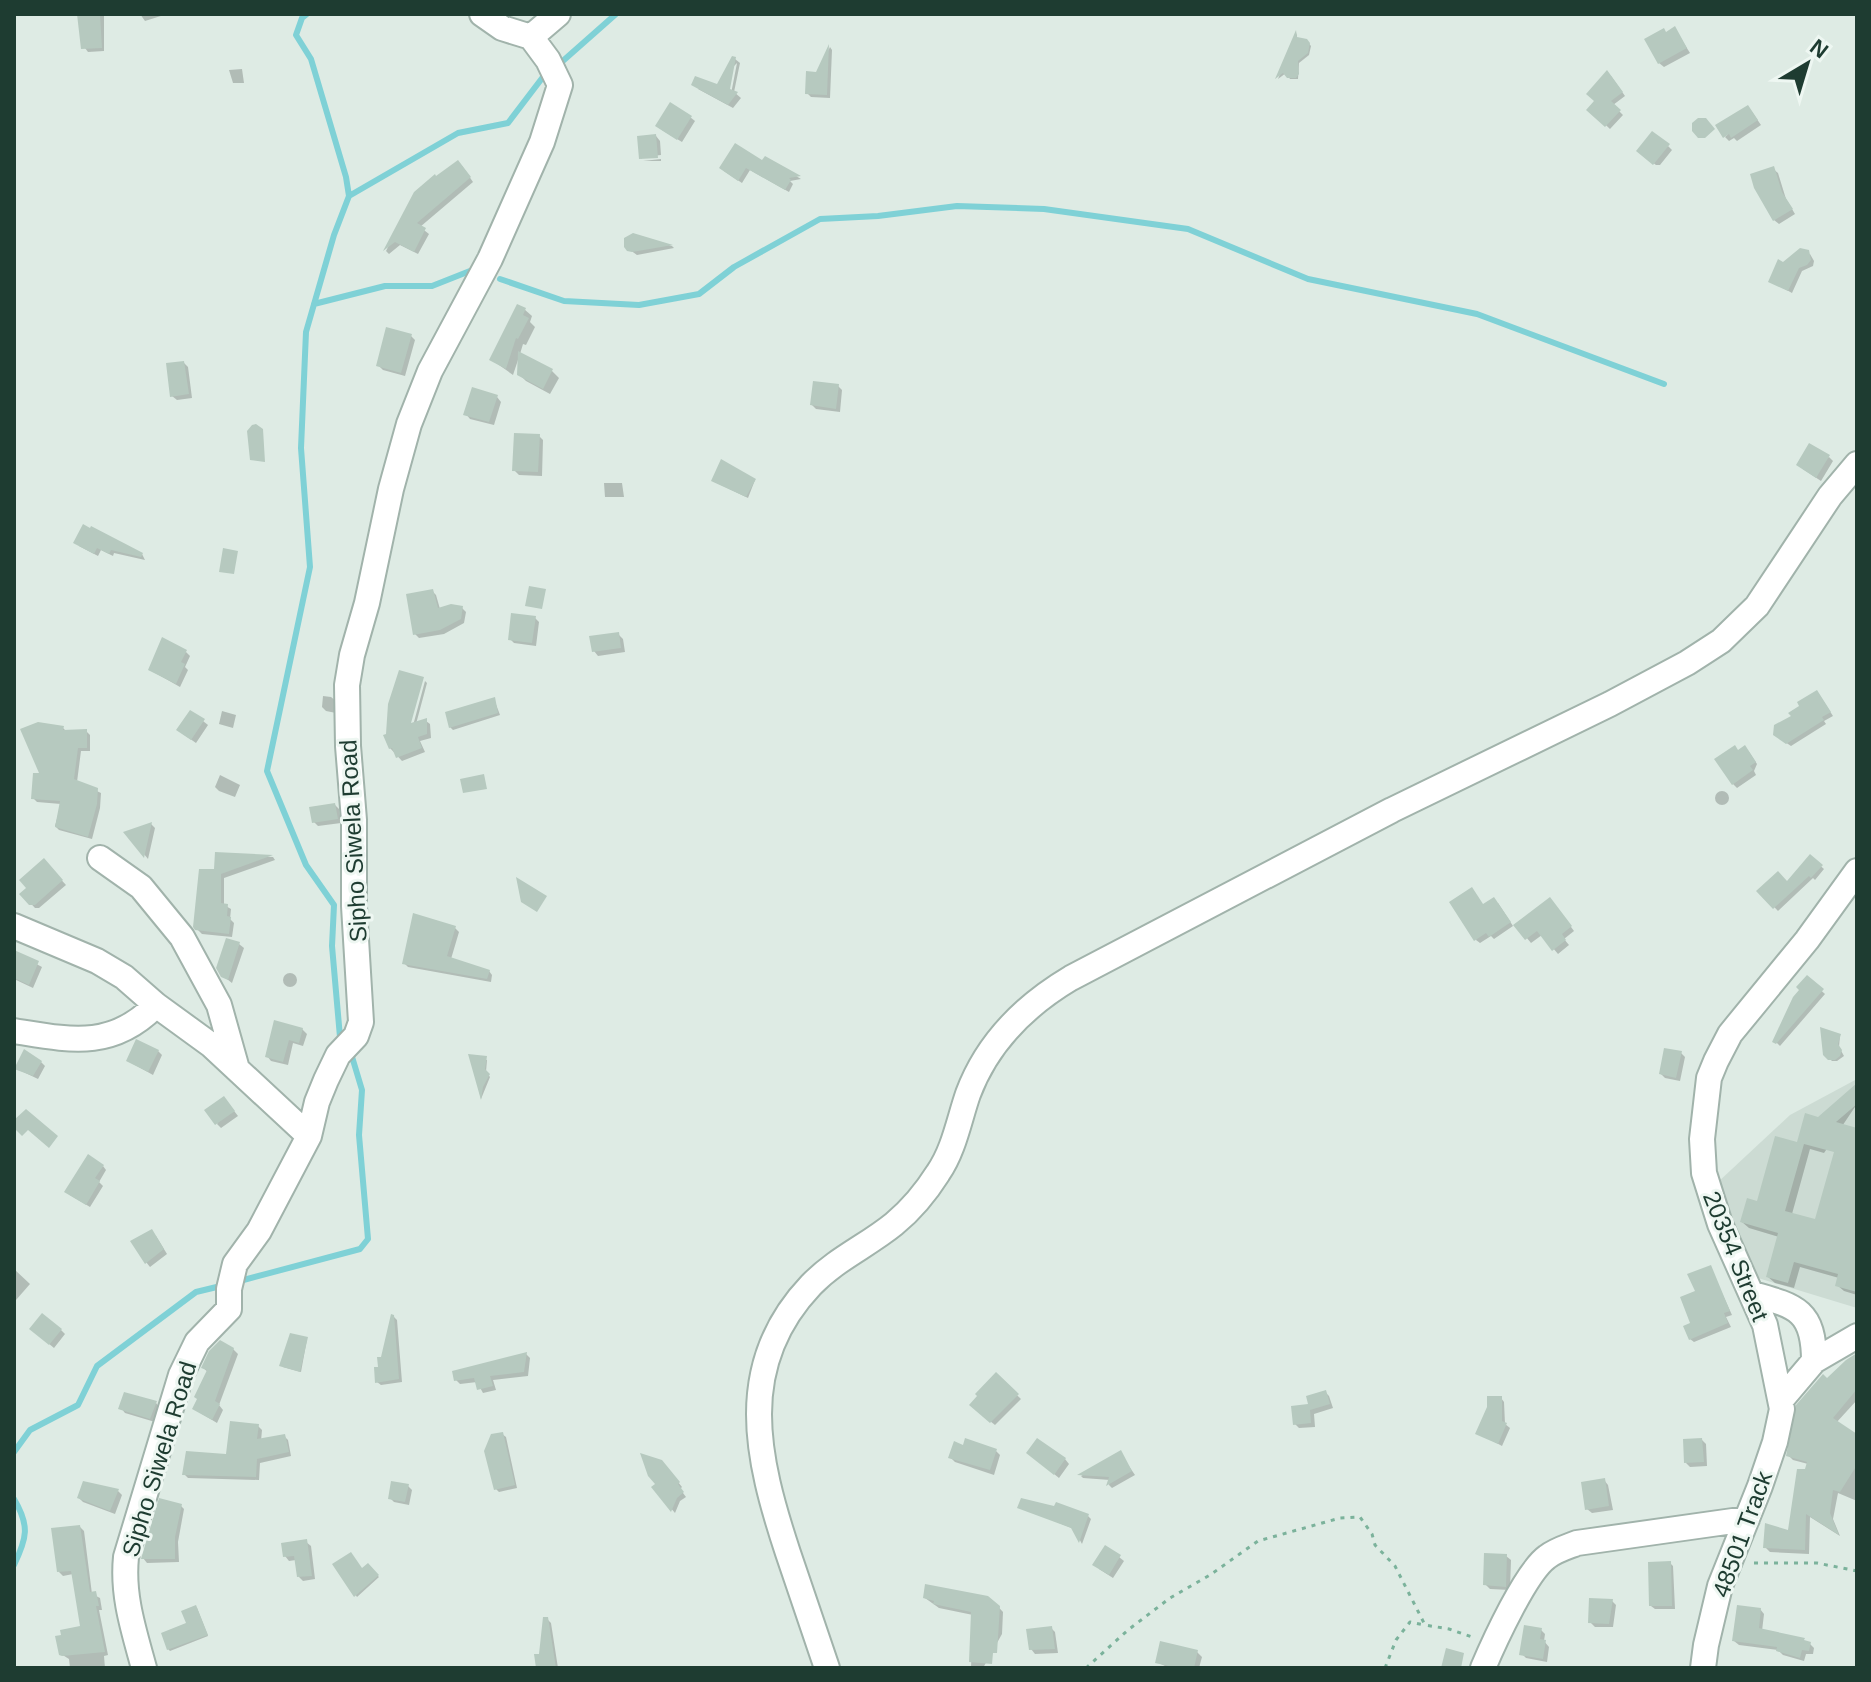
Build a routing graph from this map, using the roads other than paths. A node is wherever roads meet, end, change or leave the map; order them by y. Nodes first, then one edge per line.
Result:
1 (482, 14) edge
2 (558, 14) edge
3 (531, 37) junction
4 (1857, 464) edge
5 (100, 858) dead end
6 (1857, 871) edge
7 (14, 926) edge
8 (156, 1005) junction
9 (14, 1031) edge
10 (237, 1069) junction
11 (309, 1136) junction
12 (1752, 1294) junction
13 (1857, 1336) edge
14 (1814, 1361) junction
15 (1781, 1400) junction
16 (1747, 1519) junction
17 (144, 1668) edge
18 (827, 1668) edge
19 (1483, 1668) edge
20 (1703, 1668) edge

1 - 3 street
2 - 3 street
3 - 11 street, Sipho Siwela Road
4 - 18 street
5 - 10 street
6 - 12 street, 20354 Street
7 - 8 street
8 - 9 street
8 - 10 street
10 - 11 street
11 - 17 street, Sipho Siwela Road
12 - 14 street
12 - 15 street, 20354 Street
13 - 14 street
14 - 15 street
15 - 16 street, 48501 Track
16 - 19 street
16 - 20 street, 48501 Track

